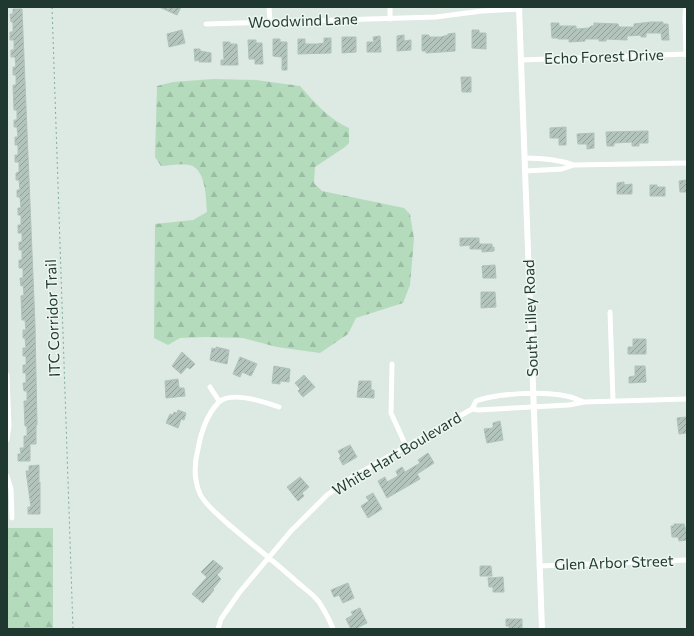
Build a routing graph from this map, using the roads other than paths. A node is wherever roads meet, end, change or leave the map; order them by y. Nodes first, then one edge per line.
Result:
1 (269, 7) edge
2 (390, 7) edge
3 (686, 7) edge
4 (519, 8) edge
5 (390, 19) junction
6 (270, 22) junction
7 (206, 24) dead end
8 (687, 54) edge
9 (521, 60) junction
10 (525, 158) junction
11 (687, 163) edge
12 (574, 165) junction
13 (525, 171) junction
14 (610, 312) dead end
15 (392, 364) dead end
16 (7, 375) edge
17 (210, 387) dead end
18 (533, 394) junction
19 (687, 399) edge
20 (219, 401) junction
21 (584, 402) junction
22 (613, 402) junction
23 (533, 406) junction
24 (279, 407) dead end
25 (472, 409) junction
26 (7, 440) edge
27 (406, 446) junction
28 (7, 476) edge
29 (12, 518) dead end
30 (270, 557) junction
31 (687, 560) edge
32 (540, 566) junction
33 (218, 629) edge
34 (333, 629) edge
35 (542, 629) edge

1 - 6 street
2 - 5 street
3 - 8 street
4 - 5 street, Woodwind Lane
4 - 9 street, South Lilley Road
5 - 6 street, Woodwind Lane
6 - 7 street, Woodwind Lane
8 - 9 street, Echo Forest Drive
9 - 10 street, South Lilley Road
10 - 12 street
10 - 13 street, South Lilley Road
11 - 12 street
12 - 13 street
13 - 18 street, South Lilley Road
14 - 22 street
15 - 27 street
16 - 26 street
17 - 20 street
18 - 21 street, White Hart Boulevard
18 - 23 street, South Lilley Road
18 - 25 street, White Hart Boulevard
19 - 22 street
20 - 24 street
20 - 30 street
21 - 22 street
21 - 23 street, White Hart Boulevard
23 - 25 street, White Hart Boulevard
23 - 32 street, South Lilley Road
25 - 27 street, White Hart Boulevard
27 - 30 street, White Hart Boulevard
28 - 29 street
30 - 33 street, White Hart Boulevard
30 - 34 street
31 - 32 street, Glen Arbor Street
32 - 35 street, South Lilley Road

